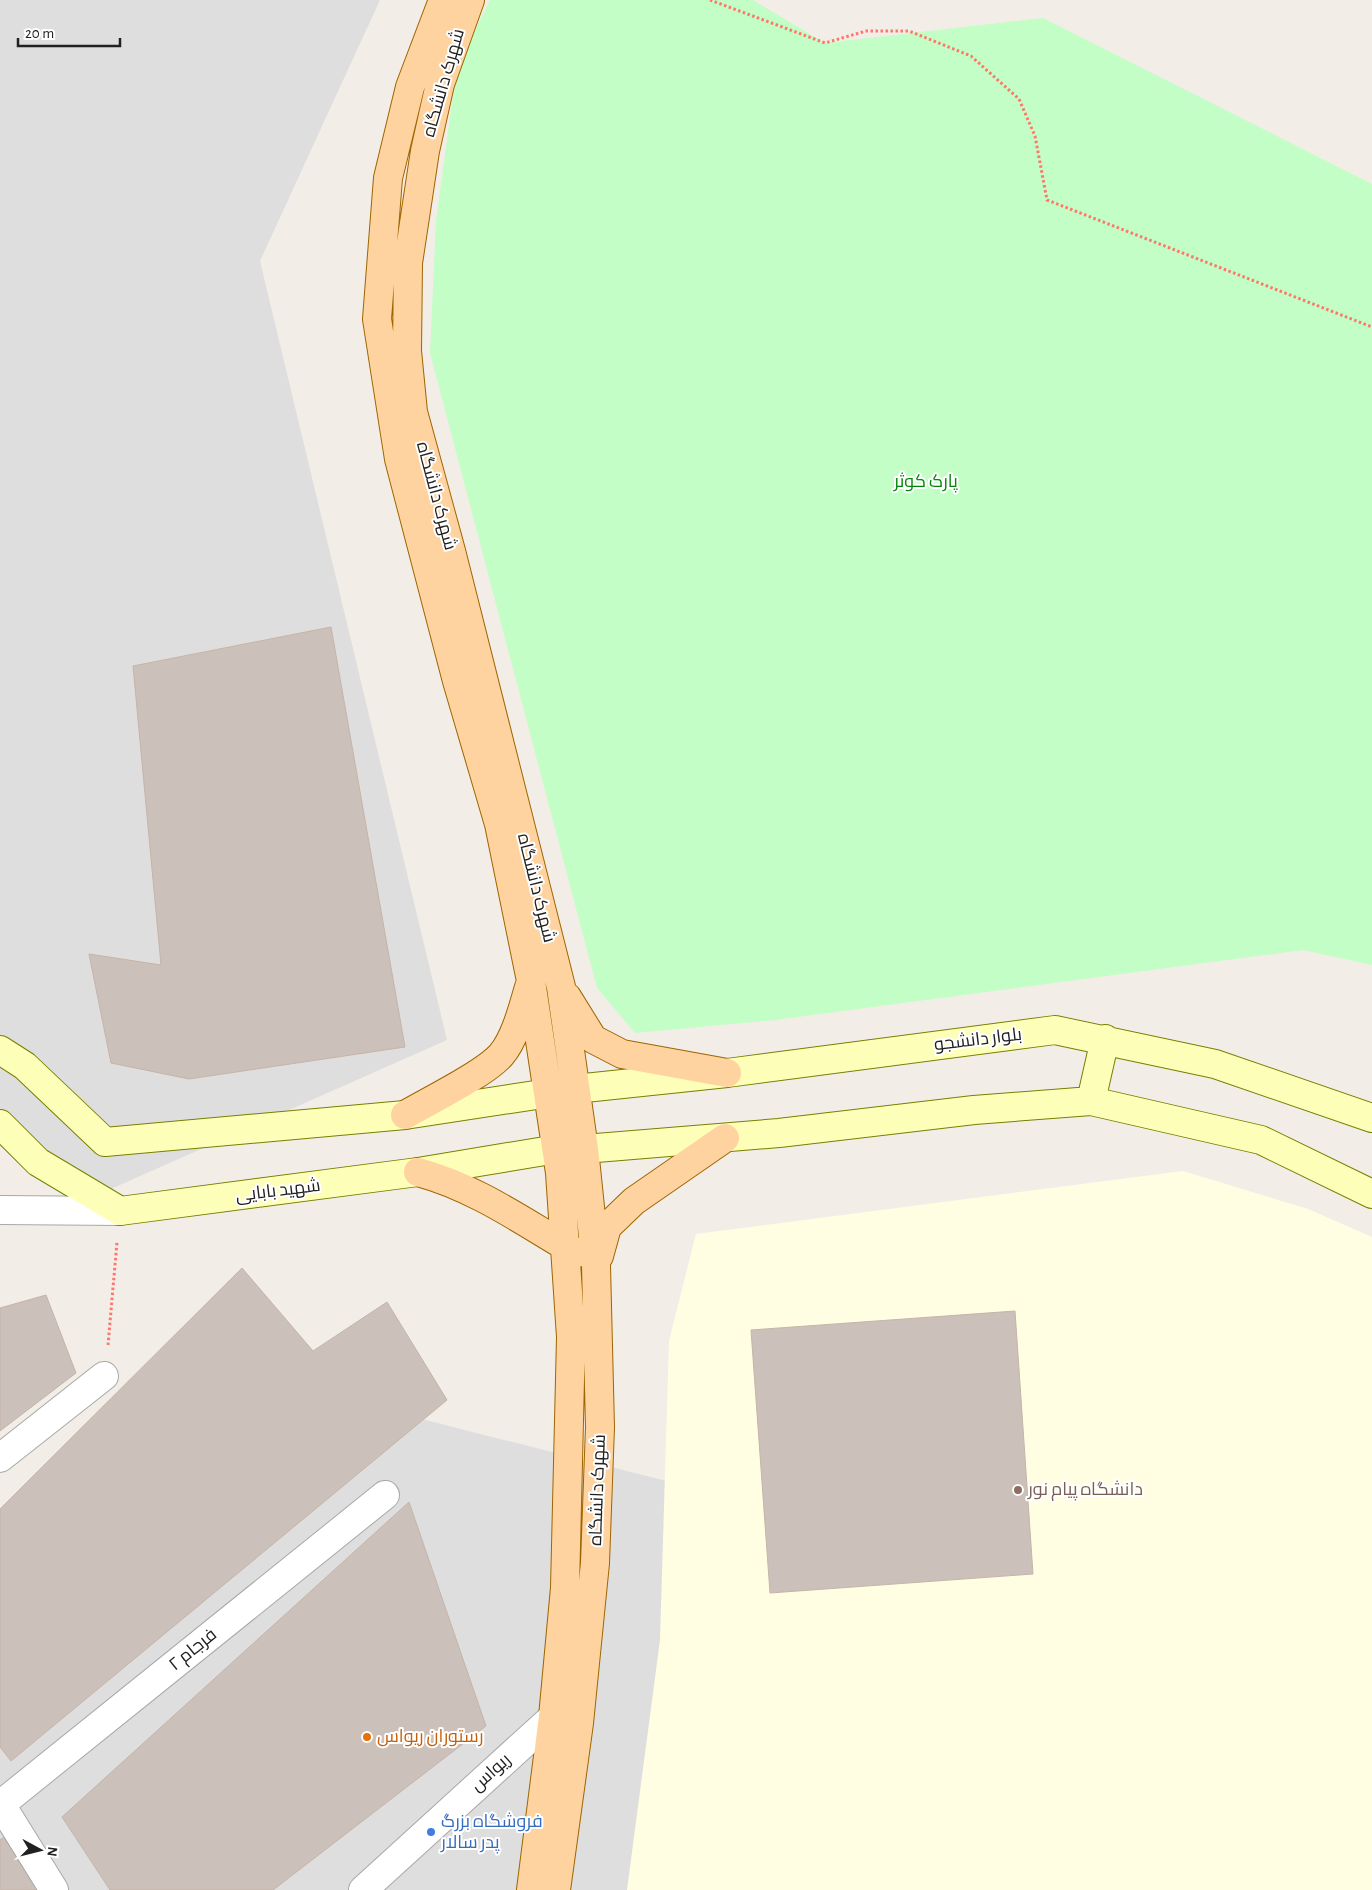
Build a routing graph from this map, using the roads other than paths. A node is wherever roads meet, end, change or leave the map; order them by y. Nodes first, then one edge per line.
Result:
1 (443, 0) edge
2 (470, 0) edge
3 (531, 981) junction
4 (561, 987) junction
5 (1105, 1039) junction
6 (0, 1050) edge
7 (727, 1073) junction
8 (574, 1089) junction
9 (548, 1094) junction
10 (1091, 1101) junction
11 (405, 1115) junction
12 (1372, 1118) edge
13 (0, 1124) edge
14 (725, 1138) junction
15 (557, 1149) junction
16 (584, 1149) junction
17 (418, 1172) junction
18 (1372, 1194) edge
19 (0, 1210) edge
20 (120, 1211) junction
21 (565, 1246) junction
22 (596, 1265) junction
23 (104, 1376) road end
24 (0, 1458) edge
25 (385, 1495) dead end
26 (554, 1717) junction
27 (0, 1804) edge
28 (54, 1890) edge
29 (363, 1890) edge
30 (531, 1890) edge
31 (556, 1890) edge

1 - 3 main road
2 - 4 main road, شهرک دانشگاه
3 - 9 main road
3 - 11 main road
4 - 7 main road
4 - 8 main road, شهرک دانشگاه
5 - 7 main road, بلوار دانشجو
5 - 10 main road
5 - 12 main road, بلوار دانشجو
6 - 11 main road
7 - 8 main road, بلوار دانشجو
8 - 9 main road
8 - 16 main road, شهرک دانشگاه
9 - 11 main road
9 - 15 main road
10 - 14 main road
10 - 18 main road
13 - 20 main road
14 - 16 main road
14 - 22 main road
15 - 16 main road, شهید بابایی
15 - 17 main road, شهید بابایی
15 - 21 main road
16 - 22 main road, شهرک دانشگاه
17 - 20 main road, شهید بابایی
17 - 21 main road
19 - 20 street
21 - 22 main road
21 - 26 main road
22 - 31 main road, شهرک دانشگاه
23 - 24 street
25 - 27 street, فرجام ۲
26 - 29 street, ریواس
26 - 30 main road
27 - 28 street

